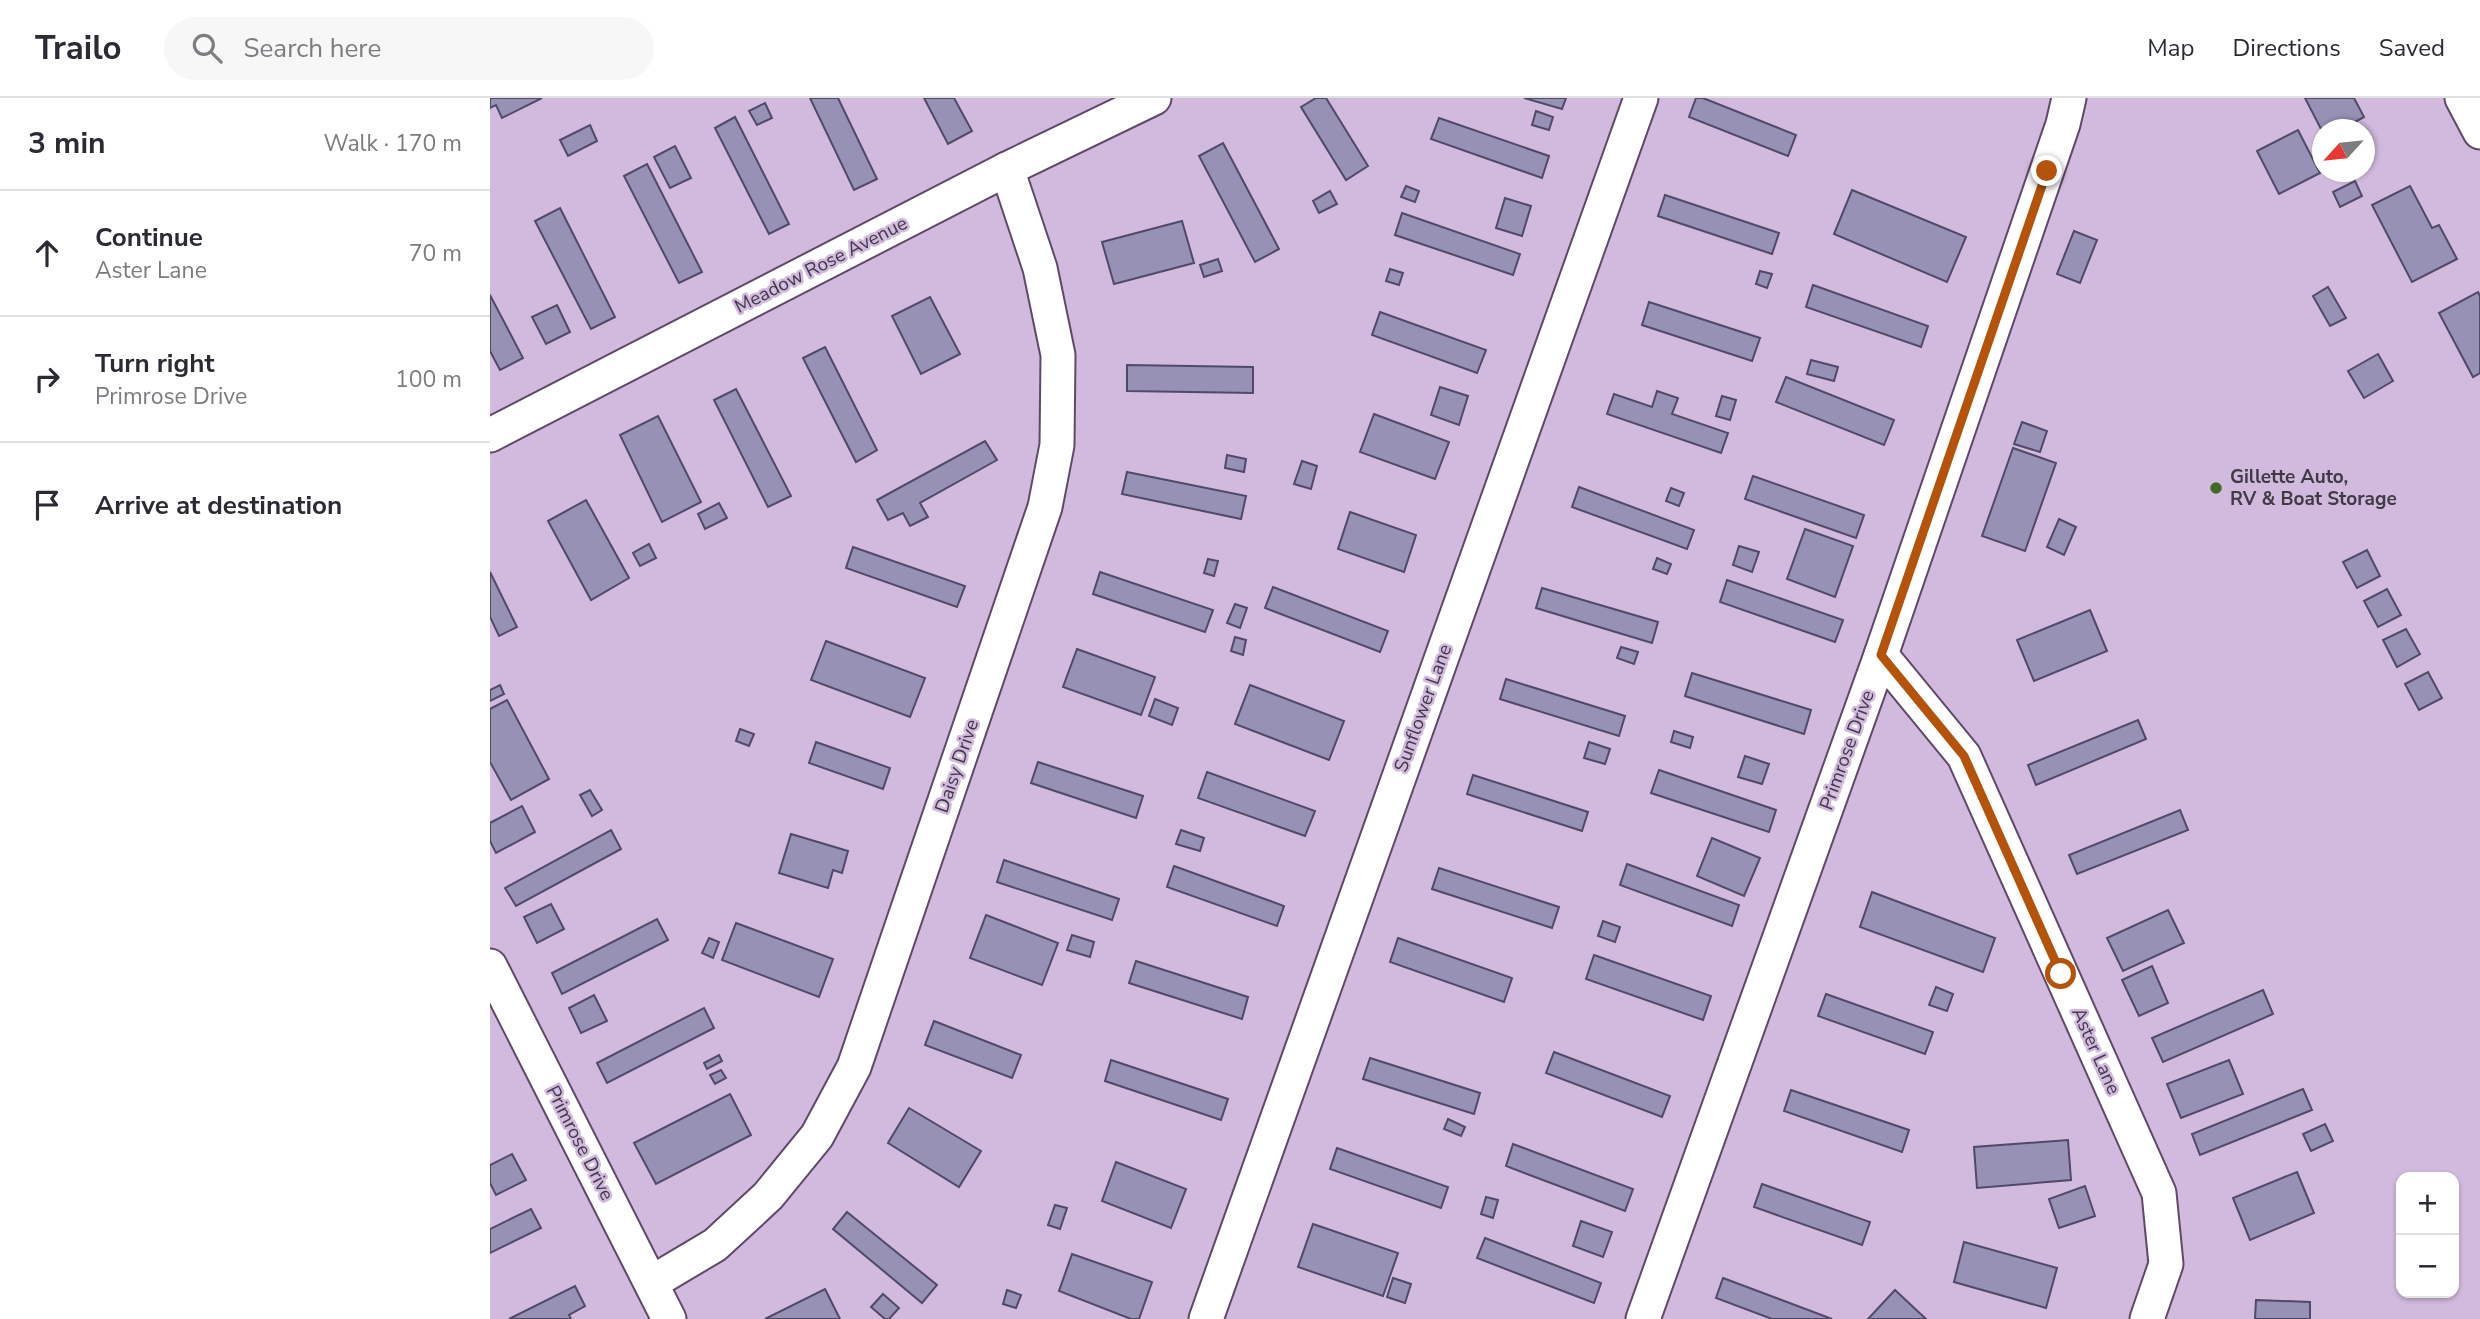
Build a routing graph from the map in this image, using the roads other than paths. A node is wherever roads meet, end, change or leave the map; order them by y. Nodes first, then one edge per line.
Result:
1 (1154, 98) edge
2 (1641, 98) edge
3 (2069, 98) edge
4 (2462, 98) edge
5 (2480, 132) edge
6 (1007, 169) junction
7 (490, 435) edge
8 (1881, 655) junction
9 (490, 966) edge
10 (651, 1283) junction
11 (669, 1319) edge
12 (1206, 1319) edge
13 (1643, 1319) edge
14 (2147, 1319) edge

1 - 6 street, Meadow Rose Avenue
2 - 12 street, Sunflower Lane
3 - 8 street, Primrose Drive
4 - 5 street
6 - 7 street, Meadow Rose Avenue
6 - 10 street, Daisy Drive
8 - 13 street, Primrose Drive
8 - 14 street, Aster Lane
9 - 10 street, Primrose Drive
10 - 11 street, Primrose Drive

